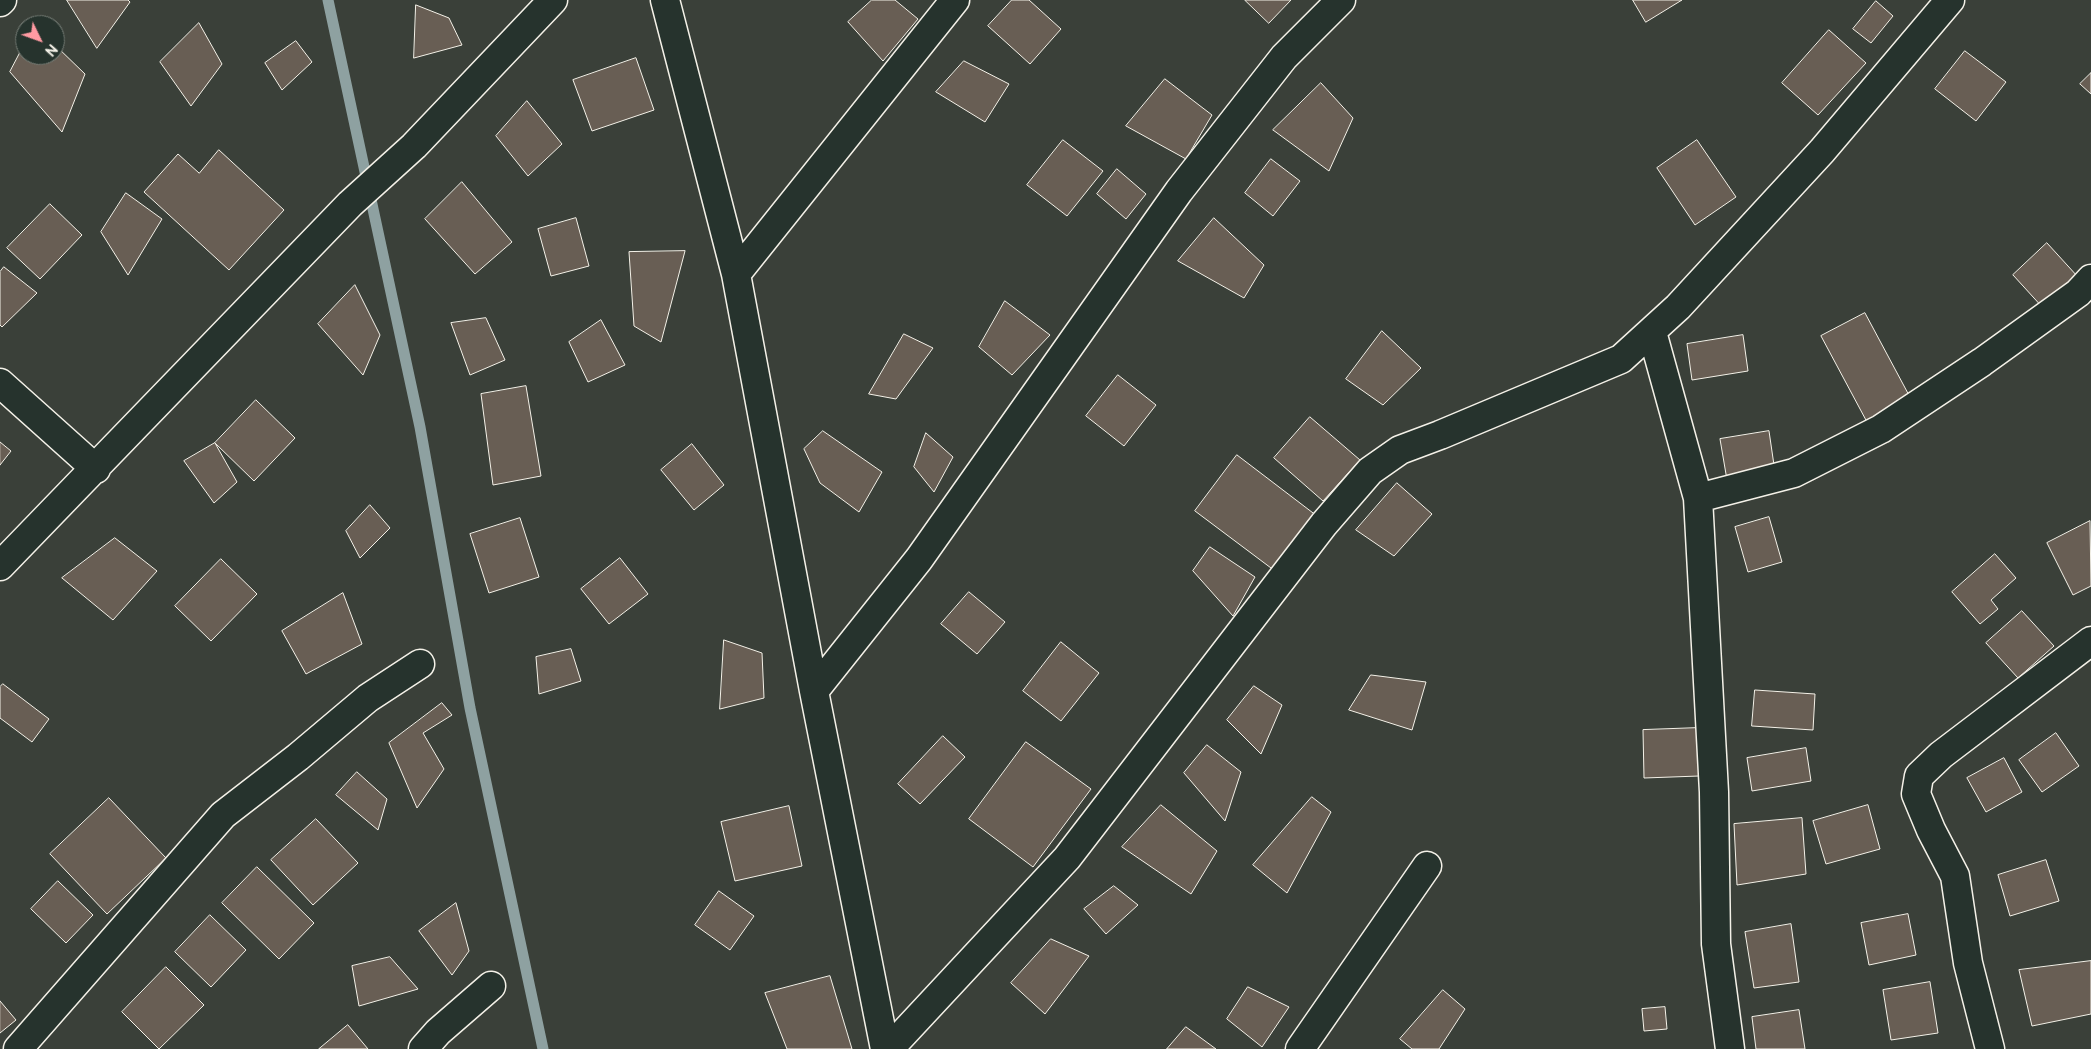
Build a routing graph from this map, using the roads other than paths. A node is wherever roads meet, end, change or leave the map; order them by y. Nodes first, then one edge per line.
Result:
1 (553, 0) edge
2 (665, 0) edge
3 (955, 0) edge
4 (1341, 0) edge
5 (1950, 0) edge
6 (736, 274) junction
7 (2091, 279) edge
8 (1652, 332) junction
9 (0, 383) edge
10 (96, 469) junction
11 (1698, 498) junction
12 (0, 566) edge
13 (2091, 641) edge
14 (420, 664) dead end
15 (814, 691) junction
16 (1427, 866) dead end
17 (492, 986) dead end
18 (18, 1049) edge
19 (423, 1049) edge
20 (887, 1049) edge
21 (1300, 1049) edge
22 (1730, 1049) edge
23 (1990, 1049) edge

1 - 10 street
2 - 6 street
3 - 6 street
4 - 15 street
5 - 8 street
6 - 15 street
7 - 11 street
8 - 11 street
8 - 20 street
9 - 10 street
10 - 12 street
11 - 22 street
13 - 23 street
14 - 18 street
15 - 20 street
16 - 21 street
17 - 19 street

